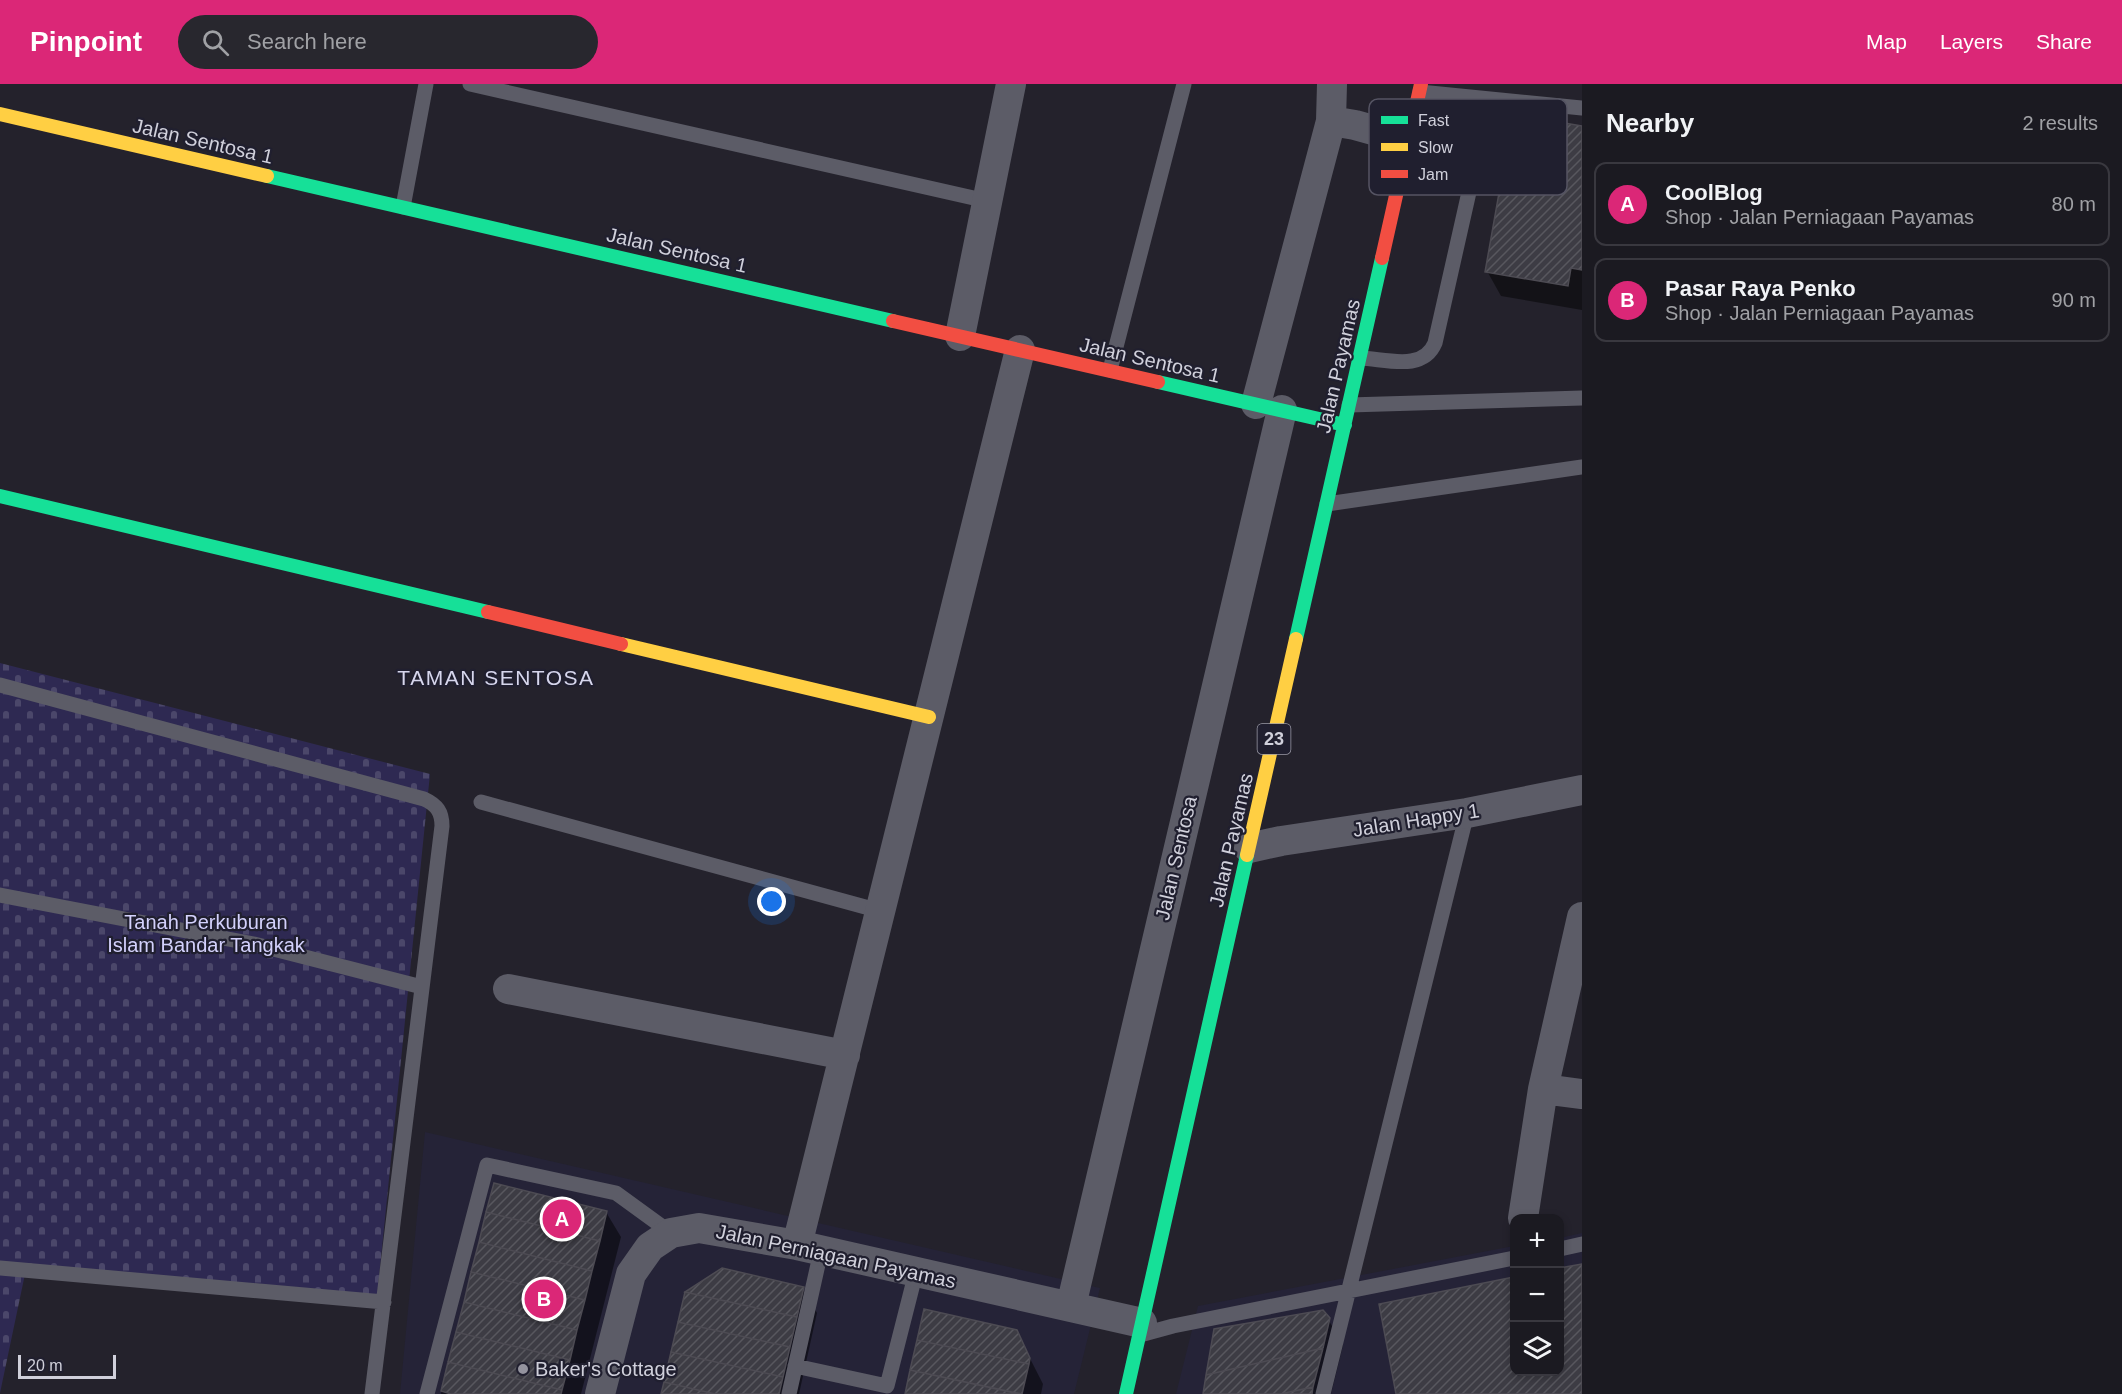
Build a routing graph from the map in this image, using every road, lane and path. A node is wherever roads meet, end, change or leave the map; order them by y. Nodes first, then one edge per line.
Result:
1 (426, 84) edge
2 (470, 84) edge
3 (1011, 84) edge
4 (1184, 84) edge
5 (1332, 84) edge
6 (1420, 88) edge
7 (1490, 99) edge
8 (1567, 107) edge
9 (1582, 108) edge
10 (0, 114) edge
11 (1331, 121) junction
12 (1369, 129) edge
13 (1397, 195) edge
14 (1468, 195) edge
15 (987, 201) junction
16 (404, 207) junction
17 (960, 336) junction
18 (1020, 350) junction
19 (1360, 358) junction
20 (1110, 370) junction
21 (1582, 398) edge
22 (1349, 405) junction
23 (1269, 407) junction
24 (1345, 425) junction
25 (1582, 467) edge
26 (0, 496) edge
27 (1327, 504) junction
28 (0, 685) edge
29 (929, 717) junction
30 (1582, 789) edge
31 (481, 802) dead end
32 (1467, 813) junction
33 (1249, 848) junction
34 (0, 895) edge
35 (880, 911) junction
36 (1582, 918) edge
37 (1578, 949) edge
38 (422, 987) junction
39 (508, 989) dead end
40 (845, 1055) junction
41 (1544, 1089) junction
42 (1582, 1094) edge
43 (1524, 1214) edge
44 (671, 1233) junction
45 (1582, 1244) edge
46 (809, 1248) junction
47 (1564, 1248) edge
48 (1510, 1259) edge
49 (0, 1268) edge
50 (916, 1272) junction
51 (1347, 1291) junction
52 (384, 1302) junction
53 (1071, 1306) junction
54 (1141, 1329) junction
55 (795, 1366) junction
56 (372, 1394) edge
57 (427, 1394) edge
58 (600, 1394) edge
59 (789, 1394) edge
60 (1126, 1394) edge
61 (1323, 1394) edge

1 - 16 lane
2 - 15 lane
3 - 15 street
4 - 20 lane
5 - 11 street, Jalan Sentosa
6 - 7 lane
8 - 9 lane
10 - 16 main road, Jalan Sentosa 1
11 - 12 street
11 - 23 street, Jalan Sentosa
13 - 19 main road, Jalan Payamas / 23
14 - 19 lane
15 - 17 street
16 - 17 main road, Jalan Sentosa 1
17 - 18 main road, Jalan Sentosa 1
18 - 20 main road, Jalan Sentosa 1
18 - 29 street
19 - 22 main road, Jalan Payamas / 23
20 - 23 main road, Jalan Sentosa 1
21 - 22 lane
22 - 24 main road, Jalan Payamas / 23
23 - 24 main road, Jalan Sentosa 1
23 - 53 street, Jalan Sentosa
24 - 27 main road, Jalan Payamas / 23
25 - 27 lane
26 - 29 main road
27 - 33 main road, Jalan Payamas / 23
28 - 38 lane
29 - 35 street
30 - 32 street, Jalan Happy 1
31 - 35 lane
32 - 33 street, Jalan Happy 1
32 - 51 lane
33 - 54 main road, Jalan Payamas / 23
34 - 38 lane
35 - 40 street
36 - 37 street
37 - 41 street
38 - 52 lane
39 - 40 street
40 - 46 street
41 - 42 street
41 - 43 street
44 - 46 street, Jalan Perniagaan Payamas
44 - 57 lane
44 - 58 street, Jalan Perniagaan Payamas
45 - 47 lane
46 - 50 street, Jalan Perniagaan Payamas
46 - 55 lane
48 - 51 lane
49 - 52 lane
50 - 53 street, Jalan Perniagaan Payamas
50 - 55 lane
51 - 54 lane
51 - 61 lane
52 - 56 lane
53 - 54 street, Jalan Perniagaan Payamas
54 - 60 main road, Jalan Payamas / 23
55 - 59 lane

